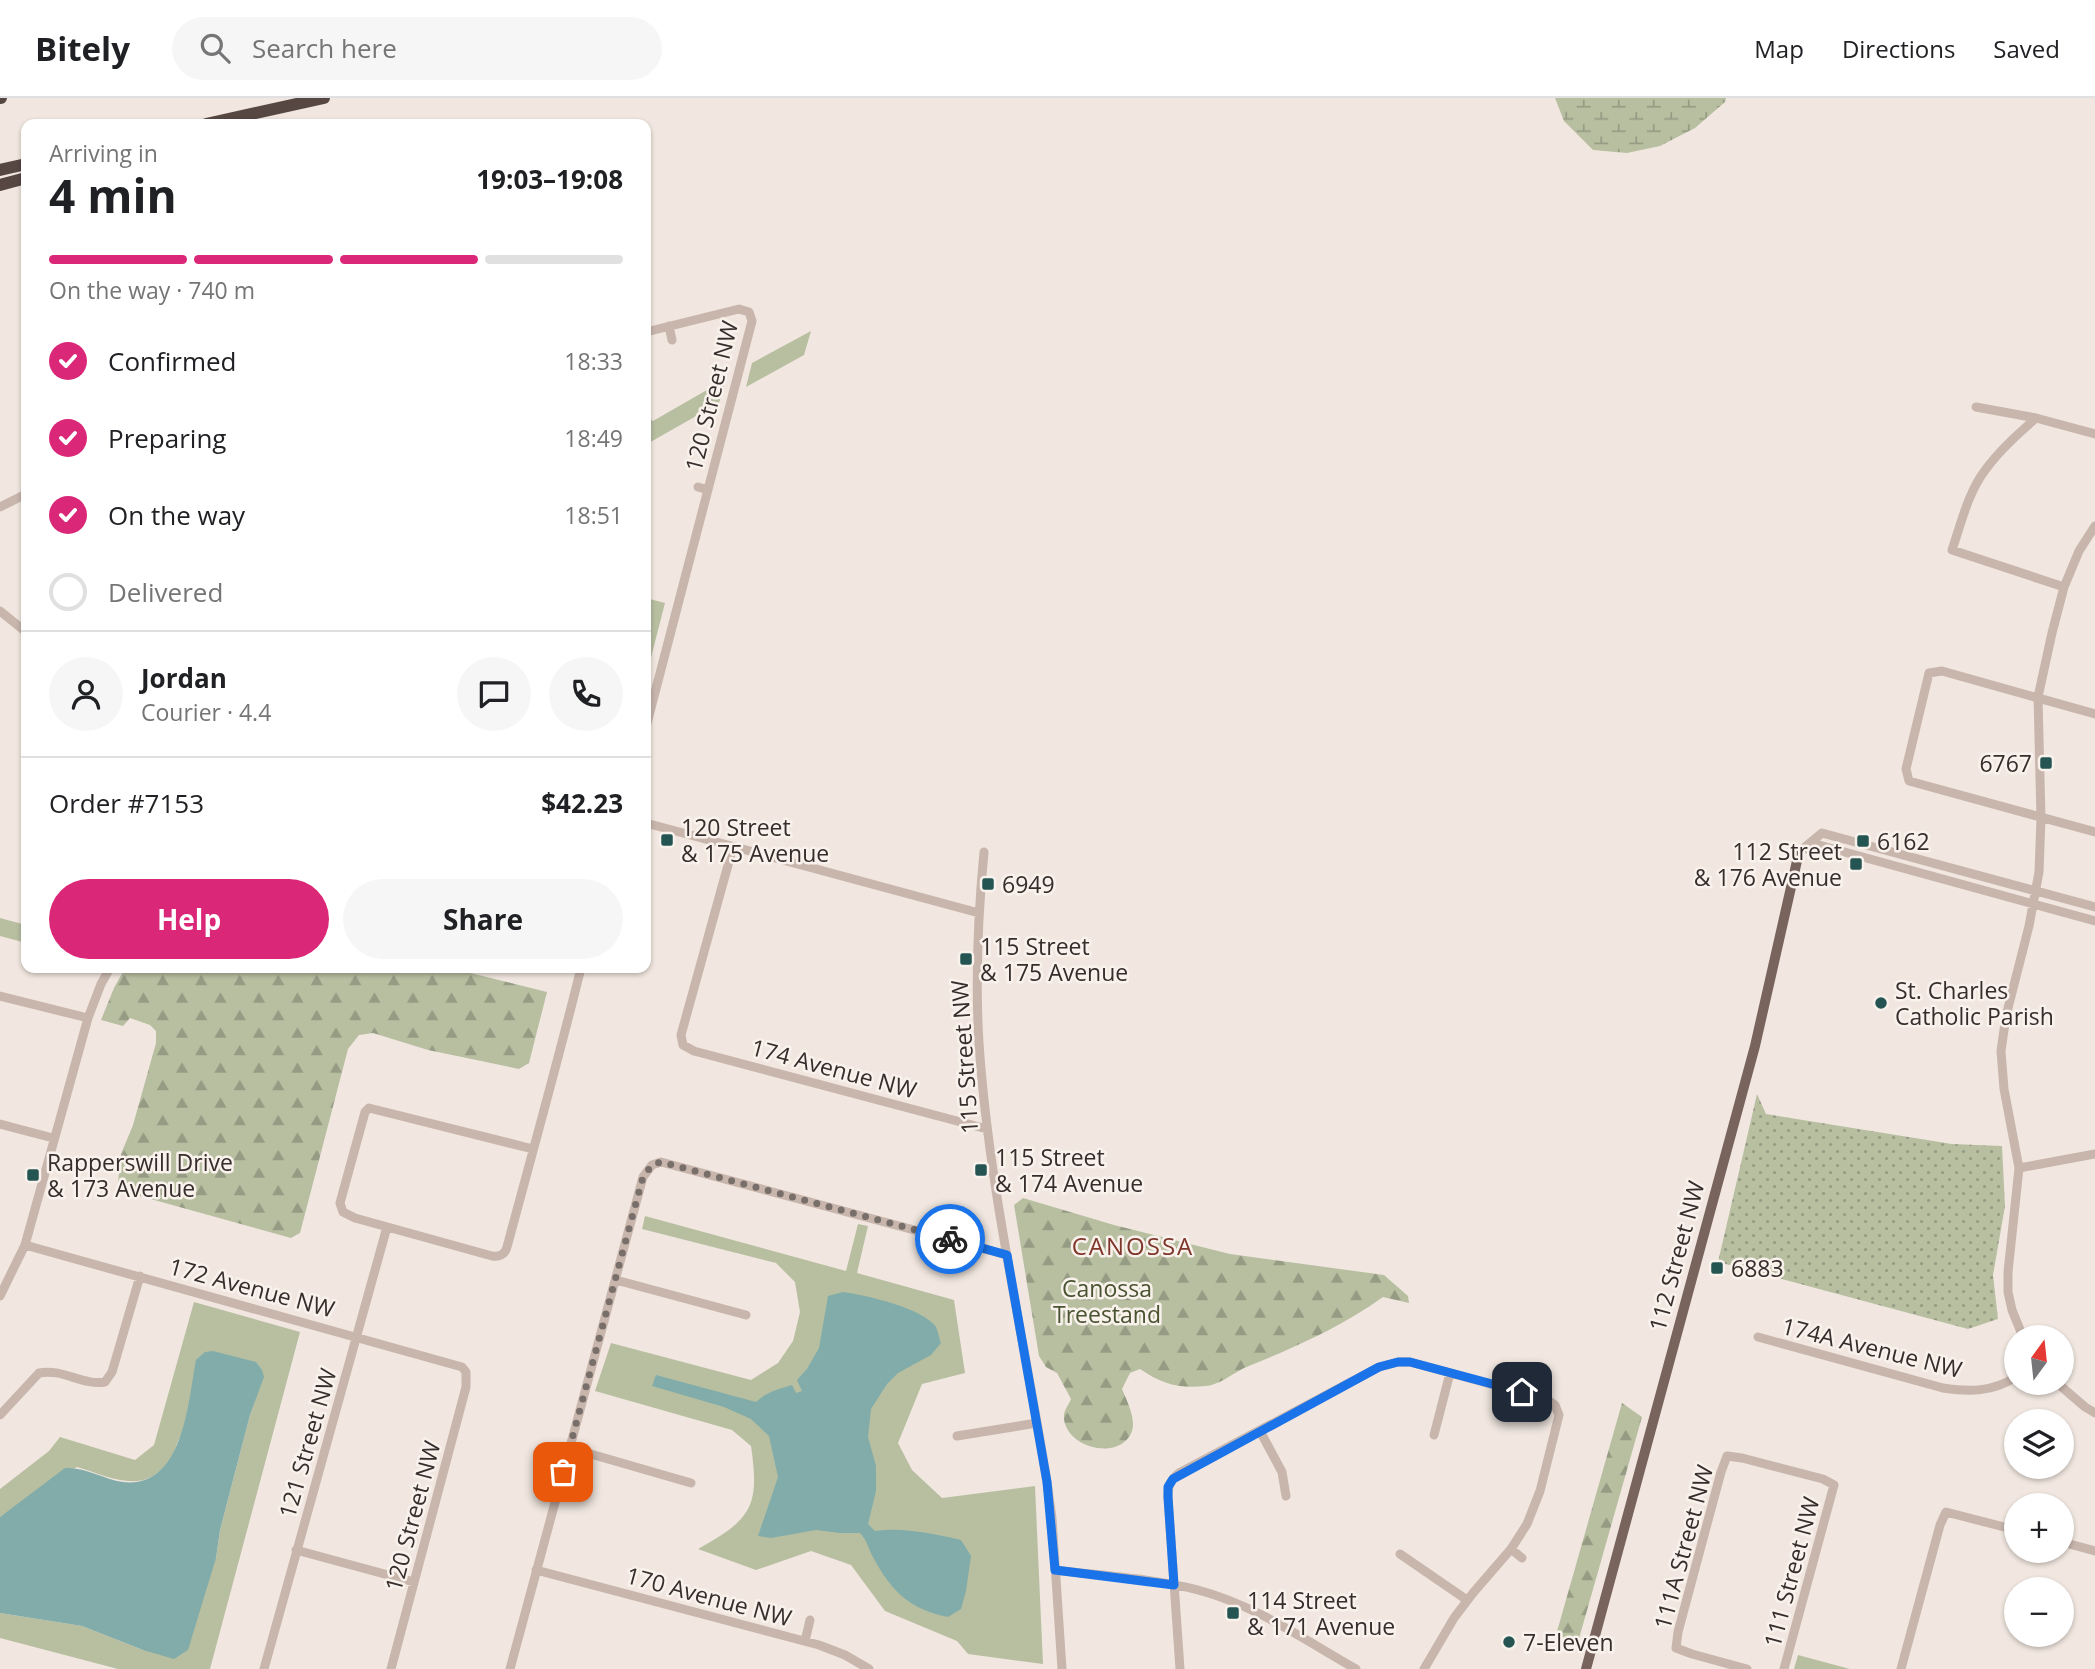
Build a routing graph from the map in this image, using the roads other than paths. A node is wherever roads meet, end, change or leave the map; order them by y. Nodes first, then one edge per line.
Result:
1 (324, 98) edge
2 (248, 115) junction
3 (229, 119) edge
4 (241, 119) edge
5 (21, 165) edge
6 (0, 170) edge
7 (21, 179) edge
8 (0, 185) edge
9 (669, 326) junction
10 (651, 330) edge
11 (672, 340) dead end
12 (1976, 407) dead end
13 (2036, 418) junction
14 (2095, 434) edge
15 (698, 487) dead end
16 (708, 490) junction
17 (21, 496) edge
18 (0, 507) edge
19 (2095, 526) edge
20 (2064, 587) junction
21 (0, 611) edge
22 (21, 628) edge
23 (2038, 697) junction
24 (651, 708) edge
25 (2095, 714) edge
26 (2040, 818) junction
27 (651, 825) edge
28 (2095, 832) edge
29 (733, 846) junction
30 (984, 852) dead end
31 (1798, 852) junction
32 (2037, 891) junction
33 (2034, 906) junction
34 (2095, 907) edge
35 (979, 913) junction
36 (2095, 921) edge
37 (107, 973) edge
38 (580, 973) edge
39 (0, 996) edge
40 (88, 1018) junction
41 (0, 1124) edge
42 (987, 1129) junction
43 (53, 1138) junction
44 (533, 1149) junction
45 (2095, 1154) edge
46 (2019, 1168) junction
47 (387, 1227) junction
48 (24, 1245) junction
49 (1007, 1255) junction
50 (140, 1276) junction
51 (616, 1280) junction
52 (0, 1296) edge
53 (746, 1315) dead end
54 (2018, 1325) edge
55 (358, 1336) junction
56 (1758, 1337) dead end
57 (466, 1372) joint
58 (1450, 1373) junction
59 (2004, 1383) edge
60 (2071, 1395) edge
61 (2095, 1413) edge
62 (0, 1415) edge
63 (1037, 1423) junction
64 (1261, 1431) junction
65 (1434, 1434) dead end
66 (957, 1436) dead end
67 (570, 1447) junction
68 (1727, 1457) joint
69 (691, 1483) dead end
70 (1286, 1496) dead end
71 (2004, 1527) edge
72 (2074, 1545) edge
73 (1511, 1549) junction
74 (296, 1550) junction
75 (2095, 1551) edge
76 (1399, 1554) dead end
77 (1522, 1558) dead end
78 (536, 1570) junction
79 (1055, 1570) junction
80 (414, 1581) junction
81 (1174, 1585) junction
82 (1467, 1600) junction
83 (810, 1620) dead end
84 (805, 1641) junction
85 (866, 1668) edge
86 (264, 1669) edge
87 (391, 1669) edge
88 (510, 1669) edge
89 (1062, 1669) edge
90 (1180, 1669) edge
91 (1356, 1669) edge
92 (1424, 1669) edge
93 (1586, 1669) edge
94 (1747, 1669) edge
95 (1784, 1669) edge
96 (1901, 1669) edge

1 - 2 highway
2 - 3 highway
2 - 4 highway
5 - 6 highway
7 - 8 highway
9 - 10 street
9 - 11 street
9 - 16 street, 120 Street NW
12 - 13 street
13 - 14 street
13 - 20 street
15 - 16 street, 120 Street NW
16 - 24 street, 120 Street NW
17 - 18 street
19 - 20 street
20 - 23 street
21 - 22 street
23 - 25 street
23 - 26 street
23 - 26 street
26 - 28 street
26 - 32 street
27 - 29 street
29 - 35 street
29 - 42 street, 174 Avenue NW
30 - 35 street, 115 Street NW
31 - 32 street
31 - 33 street
31 - 93 main road, 112 Street NW
32 - 33 street
32 - 34 street
33 - 36 street
33 - 46 street
35 - 42 street, 115 Street NW
37 - 40 street
38 - 44 street
39 - 40 street
40 - 43 street
41 - 43 street
42 - 49 street, 115 Street NW
43 - 48 street
44 - 47 street
44 - 47 street
45 - 46 street
46 - 54 street
47 - 55 street, 121 Street NW
48 - 50 street, 172 Avenue NW
48 - 52 street
49 - 51 street
49 - 63 street, 115 Street NW
50 - 55 street, 172 Avenue NW
50 - 62 street
51 - 53 street
51 - 67 street
55 - 57 street, 172 Avenue NW
55 - 74 street, 121 Street NW
56 - 59 street, 174A Avenue NW
57 - 80 street, 120 Street NW
58 - 64 street
58 - 65 street
58 - 73 street
60 - 61 street
63 - 66 street
63 - 79 street, 115 Street NW
64 - 70 street
64 - 81 street
67 - 69 street
67 - 78 street
68 - 94 street, 111A Street NW
68 - 95 street, 111 Street NW
71 - 96 street
72 - 75 street
73 - 77 street
73 - 82 street
74 - 80 street
74 - 86 street, 121 Street NW
76 - 82 street
78 - 84 street, 170 Avenue NW
78 - 88 street
79 - 81 street
79 - 89 street, 115 Street NW
80 - 87 street, 120 Street NW
81 - 90 street
81 - 91 street
82 - 92 street
83 - 84 street
84 - 85 street, 170 Avenue NW

